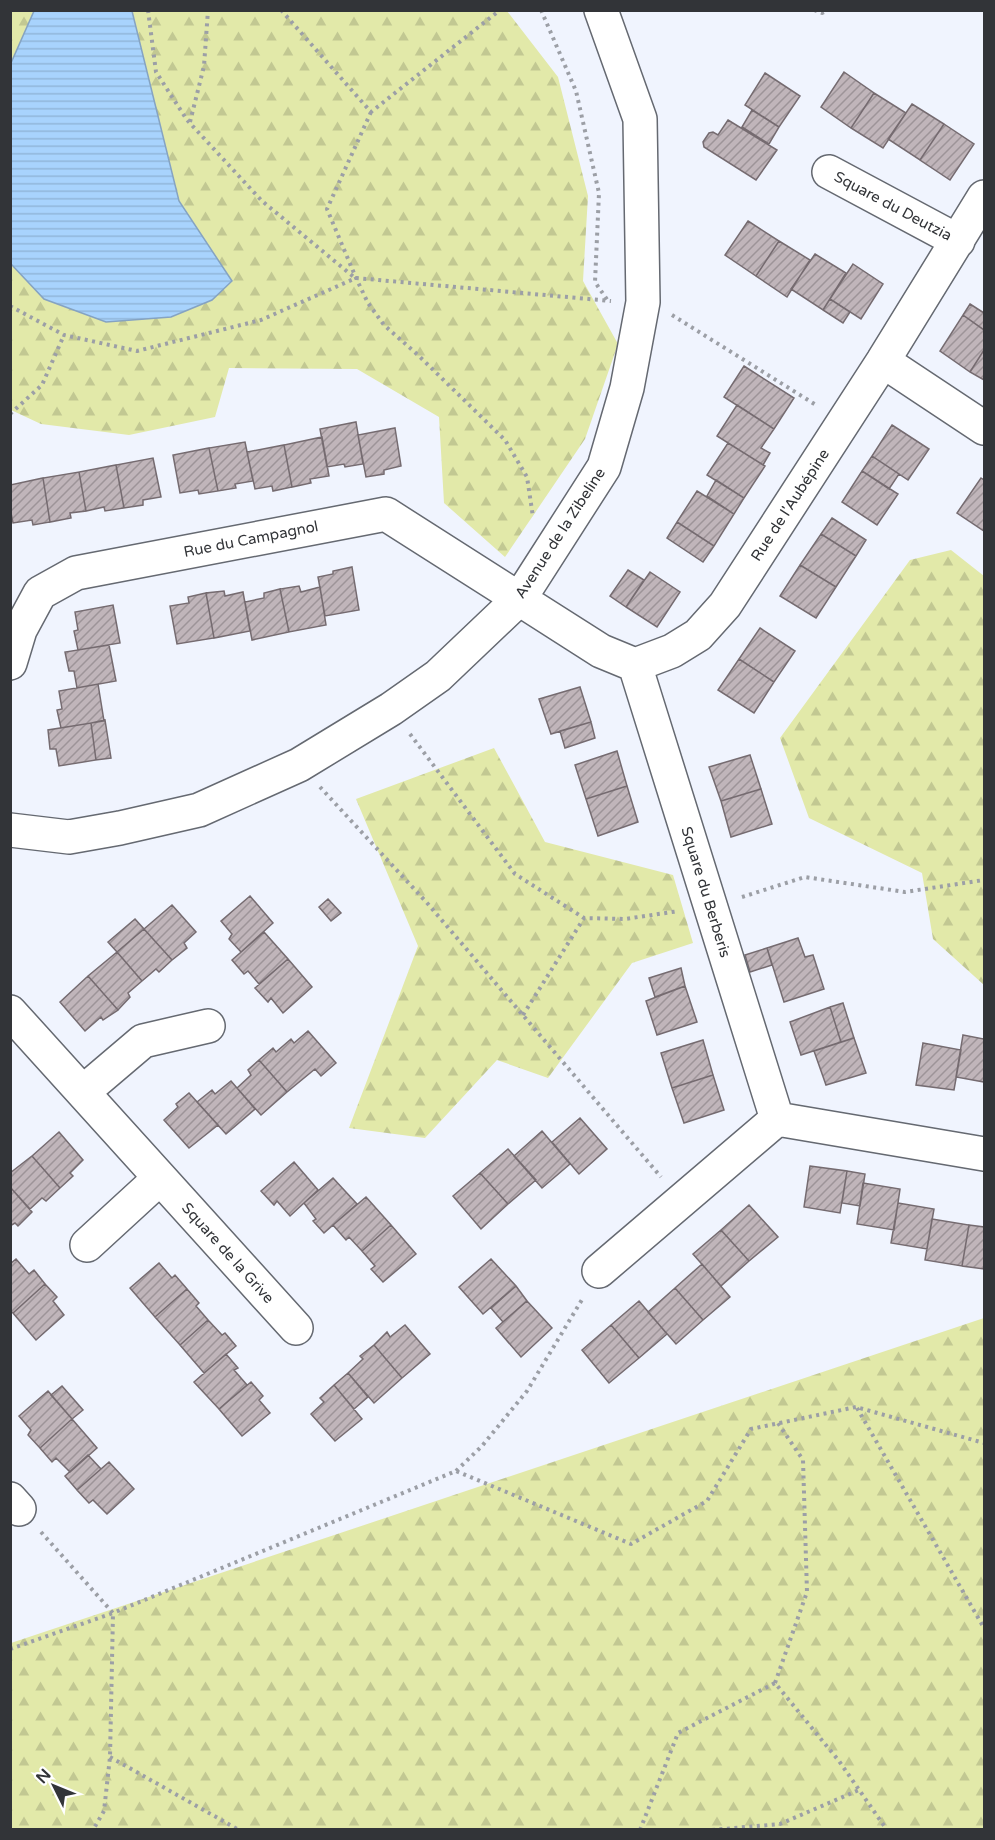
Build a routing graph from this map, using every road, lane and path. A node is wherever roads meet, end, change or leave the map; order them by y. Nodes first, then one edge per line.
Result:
1 (148, 10) edge
2 (208, 10) edge
3 (281, 10) edge
4 (500, 10) edge
5 (541, 10) edge
6 (601, 10) edge
7 (814, 10) edge
8 (828, 10) edge
9 (370, 112) junction
10 (190, 123) junction
11 (829, 172) dead end
12 (984, 197) edge
13 (958, 241) junction
14 (356, 279) junction
15 (643, 302) junction
16 (10, 306) edge
17 (64, 335) junction
18 (883, 361) junction
19 (10, 414) edge
20 (843, 422) junction
21 (984, 428) edge
22 (546, 557) junction
23 (520, 598) junction
24 (10, 663) edge
25 (634, 665) junction
26 (391, 709) junction
27 (299, 765) junction
28 (10, 830) edge
29 (984, 880) edge
30 (710, 907) junction
31 (584, 918) junction
32 (10, 1012) edge
33 (523, 1015) junction
34 (207, 1026) dead end
35 (83, 1092) junction
36 (777, 1119) junction
37 (984, 1154) edge
38 (160, 1178) junction
39 (680, 1200) junction
40 (87, 1245) dead end
41 (599, 1271) joint
42 (297, 1328) dead end
43 (856, 1407) junction
44 (778, 1423) junction
45 (984, 1443) edge
46 (456, 1471) junction
47 (15, 1504) edge
48 (113, 1613) junction
49 (984, 1628) edge
50 (10, 1649) edge
51 (775, 1683) junction
52 (110, 1757) junction
53 (859, 1790) junction
54 (93, 1830) edge
55 (239, 1830) edge
56 (640, 1830) edge
57 (712, 1830) edge
58 (887, 1830) edge

1 - 10 path
2 - 10 path
3 - 9 path
4 - 9 path
5 - 14 path
6 - 15 street, Avenue de la Zibeline
7 - 8 path
9 - 14 path
10 - 14 path
11 - 13 street, Square du Deutzia
12 - 13 street, Rue de l'Aubépine
13 - 18 street, Rue de l'Aubépine
14 - 17 path
14 - 22 path
15 - 20 path
15 - 22 street, Avenue de la Zibeline
16 - 17 path
17 - 19 path
18 - 20 street, Rue de l'Aubépine
18 - 21 street
20 - 25 street, Rue de l'Aubépine
22 - 23 street, Avenue de la Zibeline
23 - 24 street, Rue du Campagnol
23 - 25 street
23 - 26 street, Avenue de la Zibeline
25 - 30 street, Square du Berberis
26 - 27 street, Avenue de la Zibeline
26 - 31 path
27 - 28 street, Avenue de la Zibeline
27 - 33 path
29 - 30 path
30 - 31 path
30 - 36 street, Square du Berberis
31 - 33 path
32 - 35 street, Square de la Grive
33 - 39 path
34 - 35 street
35 - 38 street, Square de la Grive
36 - 37 street
36 - 39 street
38 - 40 street
38 - 42 street, Square de la Grive
39 - 41 street
41 - 46 path
43 - 44 path
43 - 45 path
43 - 49 path
44 - 46 path
44 - 51 path
46 - 48 path
47 - 48 path
48 - 50 path
48 - 52 path
51 - 53 path
51 - 56 path
52 - 54 path
52 - 55 path
53 - 57 path
53 - 58 path

